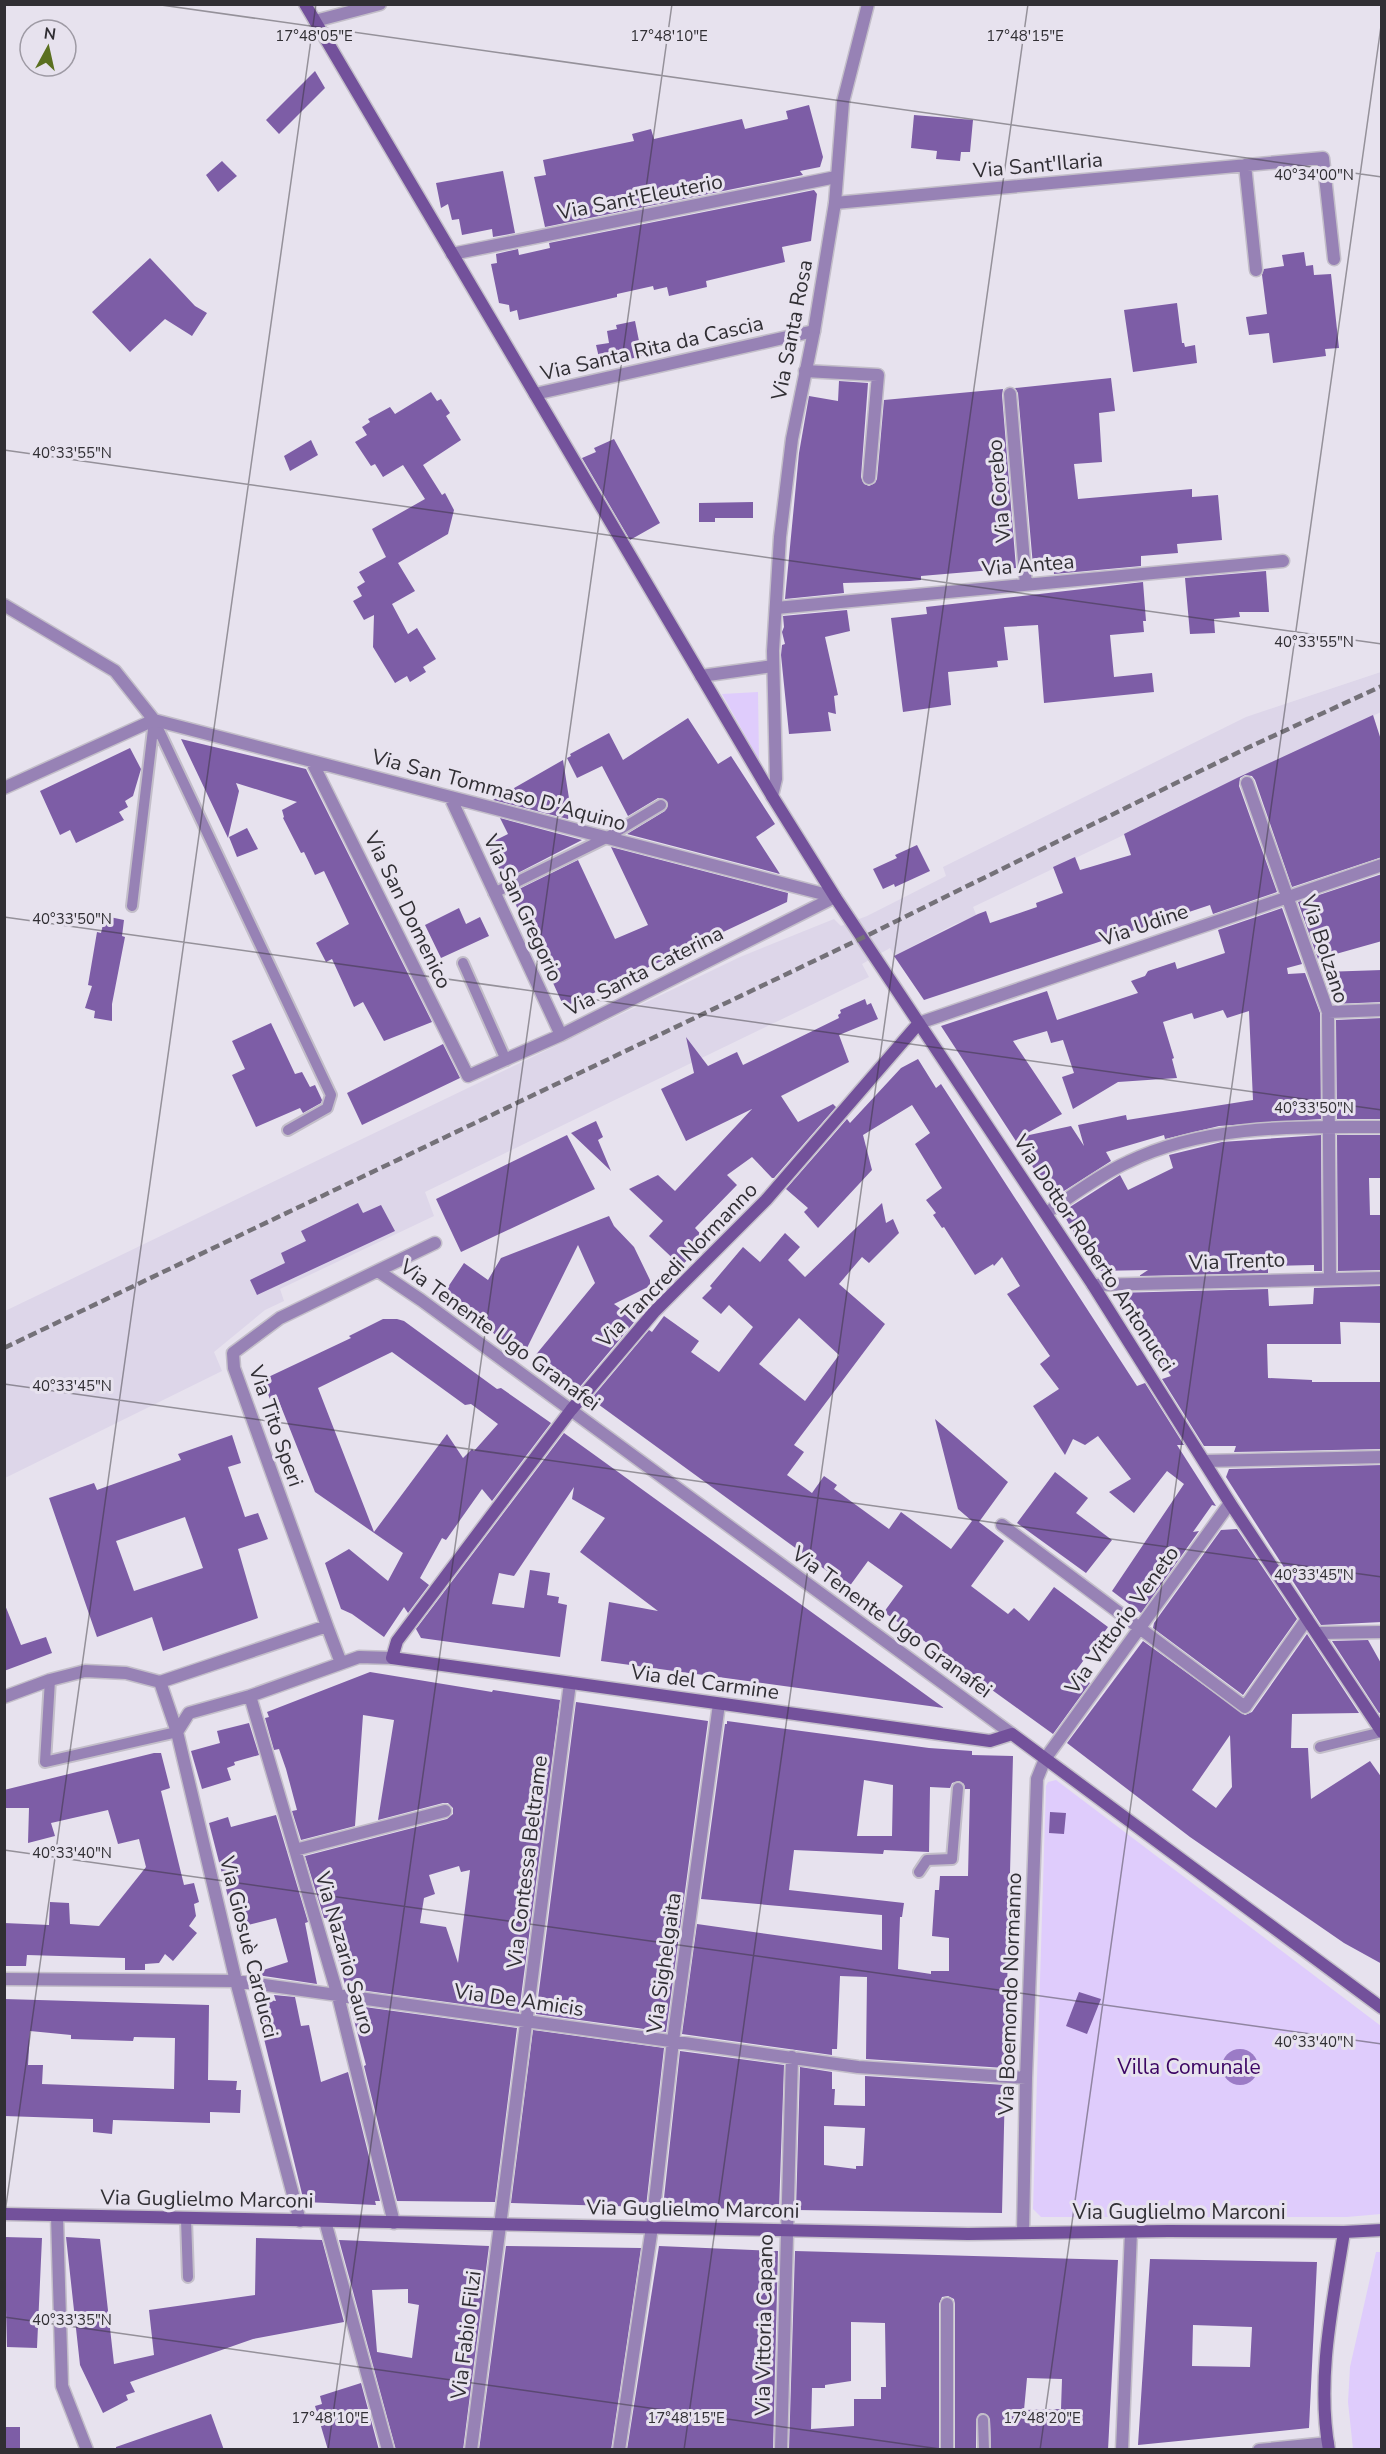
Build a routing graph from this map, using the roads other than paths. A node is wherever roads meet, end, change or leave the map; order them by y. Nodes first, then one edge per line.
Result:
1 (305, 4) edge
2 (380, 4) edge
3 (868, 4) edge
4 (315, 21) junction
5 (1245, 165) junction
6 (836, 177) junction
7 (835, 203) junction
8 (452, 254) junction
9 (1334, 259) dead end
10 (1256, 270) dead end
11 (813, 331) junction
12 (805, 371) junction
13 (535, 394) junction
14 (1010, 394) dead end
15 (869, 478) dead end
16 (1283, 561) dead end
17 (1026, 585) junction
18 (4, 605) edge
19 (776, 608) junction
20 (773, 666) junction
21 (701, 676) junction
22 (154, 720) junction
23 (312, 762) junction
24 (1247, 783) dead end
25 (4, 788) edge
26 (772, 796) junction
27 (450, 797) junction
28 (661, 805) dead end
29 (606, 838) junction
30 (1382, 865) edge
31 (494, 893) junction
32 (835, 897) junction
33 (1287, 897) junction
34 (132, 906) dead end
35 (462, 963) dead end
36 (1382, 1010) edge
37 (1328, 1012) junction
38 (919, 1023) junction
39 (561, 1035) junction
40 (506, 1060) junction
41 (468, 1076) joint
42 (1328, 1127) junction
43 (1382, 1127) edge
44 (288, 1130) dead end
45 (1046, 1213) junction
46 (435, 1244) dead end
47 (378, 1271) junction
48 (1330, 1278) junction
49 (1382, 1278) edge
50 (1093, 1285) junction
51 (571, 1410) junction
52 (1382, 1457) edge
53 (1205, 1461) junction
54 (1230, 1503) junction
55 (1002, 1525) dead end
56 (1307, 1619) junction
57 (327, 1626) junction
58 (1140, 1629) junction
59 (1382, 1632) edge
60 (1318, 1633) junction
61 (392, 1659) junction
62 (341, 1664) junction
63 (50, 1680) junction
64 (160, 1682) junction
65 (570, 1683) junction
66 (250, 1696) junction
67 (4, 1697) edge
68 (720, 1704) junction
69 (177, 1732) junction
70 (1382, 1732) edge
71 (1012, 1734) junction
72 (1320, 1747) dead end
73 (1045, 1759) junction
74 (958, 1788) dead end
75 (445, 1811) dead end
76 (295, 1850) junction
77 (919, 1872) dead end
78 (4, 1978) edge
79 (236, 1981) junction
80 (338, 1996) junction
81 (1382, 2008) edge
82 (526, 2020) junction
83 (673, 2041) junction
84 (792, 2057) junction
85 (1026, 2078) junction
86 (4, 2214) edge
87 (57, 2216) junction
88 (186, 2218) junction
89 (300, 2221) junction
90 (325, 2221) junction
91 (394, 2223) junction
92 (500, 2225) junction
93 (652, 2227) junction
94 (786, 2230) junction
95 (1382, 2230) edge
96 (1023, 2232) junction
97 (1131, 2232) junction
98 (1344, 2232) junction
99 (188, 2277) dead end
100 (947, 2304) dead end
101 (983, 2420) dead end
102 (1329, 2446) edge
103 (87, 2450) edge
104 (388, 2450) edge
105 (471, 2450) edge
106 (619, 2450) edge
107 (781, 2450) edge
108 (947, 2450) edge
109 (984, 2450) edge
110 (1122, 2450) edge
111 (1259, 2450) edge

1 - 4 main road, Via Dottor Roberto Antonucci
2 - 4 street
3 - 6 street, Via Santa Rosa
4 - 8 main road, Via Dottor Roberto Antonucci
5 - 7 street, Via Sant'Ilaria
5 - 9 street, Via Sant'Ilaria
5 - 10 street
6 - 7 street, Via Santa Rosa
6 - 8 street, Via Sant'Eleuterio
7 - 11 street, Via Santa Rosa
8 - 13 main road, Via Dottor Roberto Antonucci
11 - 12 street, Via Santa Rosa
11 - 13 street, Via Santa Rita da Cascia
12 - 15 street
12 - 19 street, Via Santa Rosa
13 - 21 main road, Via Dottor Roberto Antonucci
14 - 17 street, Via Corebo
16 - 17 street, Via Antea
17 - 19 street, Via Antea
18 - 22 street
19 - 20 street, Via Santa Rosa
20 - 21 street
20 - 26 street, Via Santa Rosa
21 - 26 main road, Via Dottor Roberto Antonucci
22 - 23 street, Via San Tommaso D'Aquino
22 - 25 street
22 - 34 lane
22 - 44 lane
23 - 27 street, Via San Tommaso D'Aquino
23 - 41 street, Via San Domenico
24 - 33 street, Via Bolzano
26 - 32 main road, Via Dottor Roberto Antonucci
27 - 29 street, Via San Tommaso D'Aquino
27 - 31 street, Via San Gregorio
28 - 29 lane
29 - 31 lane
29 - 32 street, Via San Tommaso D'Aquino
30 - 33 street, Via Udine
31 - 39 street, Via San Gregorio
32 - 38 main road, Via Dottor Roberto Antonucci
32 - 39 street, Via Santa Caterina
33 - 37 street, Via Bolzano
33 - 38 street, Via Udine
35 - 40 lane
36 - 37 street
37 - 42 street, Via Bolzano
38 - 45 main road, Via Dottor Roberto Antonucci
38 - 51 main road, Via Tancredi Normanno
39 - 40 street, Via Santa Caterina
40 - 41 street, Via Santa Caterina
42 - 43 street
42 - 45 street
42 - 48 street, Via Bolzano
45 - 50 main road, Via Dottor Roberto Antonucci
46 - 47 street, Via Tito Speri
47 - 51 street, Via Tenente Ugo Granafei
47 - 57 street, Via Tito Speri
48 - 49 street, Via Trento
48 - 50 street, Via Trento
50 - 53 main road, Via Dottor Roberto Antonucci
51 - 61 main road, Via Tancredi Normanno
51 - 71 street, Via Tenente Ugo Granafei
52 - 53 street
53 - 54 main road, Via Dottor Roberto Antonucci
54 - 56 main road, Via Dottor Roberto Antonucci
54 - 58 street, Via Vittorio Veneto
55 - 58 street
56 - 58 street
56 - 60 main road, Via Dottor Roberto Antonucci
57 - 62 street
57 - 64 street
58 - 73 street, Via Vittorio Veneto
59 - 60 street
60 - 70 main road, Via Dottor Roberto Antonucci
61 - 62 street
61 - 65 main road, Via del Carmine
62 - 66 street
63 - 64 street
63 - 67 street
63 - 69 lane
64 - 69 street, Via Giosuè Carducci
65 - 68 main road, Via del Carmine
65 - 82 street, Via Contessa Beltrame
66 - 69 street
66 - 76 street, Via Nazario Sauro
68 - 71 main road, Via del Carmine
68 - 83 street, Via Sighelgaita
69 - 79 street, Via Giosuè Carducci
70 - 72 lane
71 - 73 main road, Via Tenente Ugo Granafei
73 - 81 main road, Via Tenente Ugo Granafei
73 - 85 street, Via Boemondo Normanno
74 - 77 lane
75 - 76 street
76 - 80 street, Via Nazario Sauro
78 - 79 street, Via De Amicis
79 - 80 street, Via De Amicis
79 - 89 street, Via Giosuè Carducci
80 - 82 street, Via De Amicis
80 - 91 street, Via Nazario Sauro
82 - 83 street, Via De Amicis
82 - 92 street, Via Contessa Beltrame
83 - 84 street, Via De Amicis
83 - 93 street, Via Sighelgaita
84 - 85 street, Via De Amicis
84 - 94 street, Via Vittoria Capano
85 - 96 street, Via Boemondo Normanno
86 - 87 main road, Via Guglielmo Marconi
87 - 88 main road, Via Guglielmo Marconi
87 - 103 street
88 - 89 main road, Via Guglielmo Marconi
88 - 99 lane
89 - 90 main road, Via Guglielmo Marconi
90 - 91 main road, Via Guglielmo Marconi
90 - 104 street
91 - 92 main road, Via Guglielmo Marconi
92 - 93 main road, Via Guglielmo Marconi
92 - 105 street, Via Fabio Filzi
93 - 94 main road, Via Guglielmo Marconi
93 - 106 street, Via Sighelgaita
94 - 96 main road, Via Guglielmo Marconi
94 - 107 street, Via Vittoria Capano
95 - 98 main road, Via Guglielmo Marconi
96 - 97 main road, Via Guglielmo Marconi
97 - 98 main road, Via Guglielmo Marconi
97 - 110 street
98 - 102 main road
100 - 108 street
101 - 109 lane
102 - 111 street

